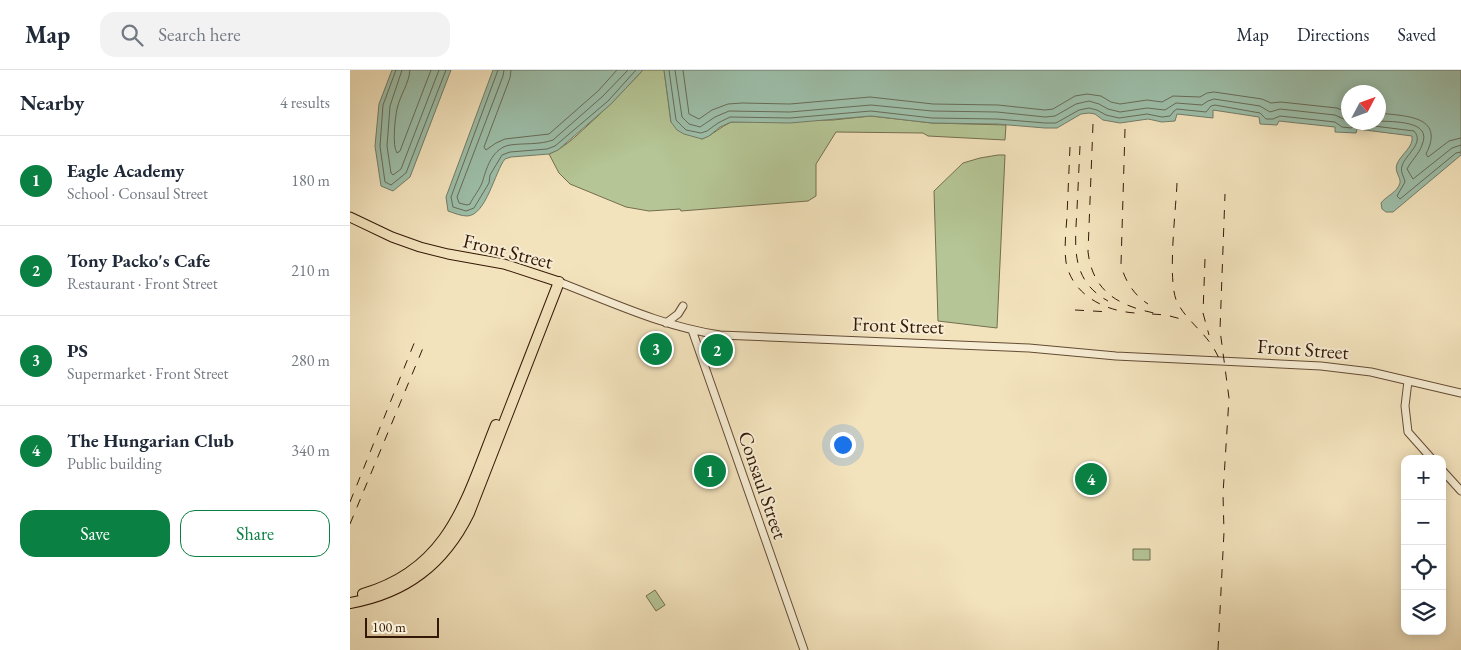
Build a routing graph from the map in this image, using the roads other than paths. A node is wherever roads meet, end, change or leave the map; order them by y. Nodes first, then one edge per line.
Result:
1 (350, 217) edge
2 (556, 281) junction
3 (683, 306) dead end
4 (666, 323) junction
5 (692, 330) junction
6 (1408, 381) junction
7 (1461, 393) edge
8 (1428, 455) edge
9 (1446, 474) edge
10 (1461, 491) edge
11 (379, 593) junction
12 (350, 596) edge
13 (350, 603) edge
14 (804, 650) edge

1 - 2 main road, Front Street
2 - 4 street, Front Street
2 - 11 highway
3 - 4 street
4 - 5 street, Front Street
5 - 6 street, Front Street
5 - 14 street, Consaul Street
6 - 7 street, Front Street
6 - 8 street
9 - 10 street
11 - 12 highway
11 - 13 highway

